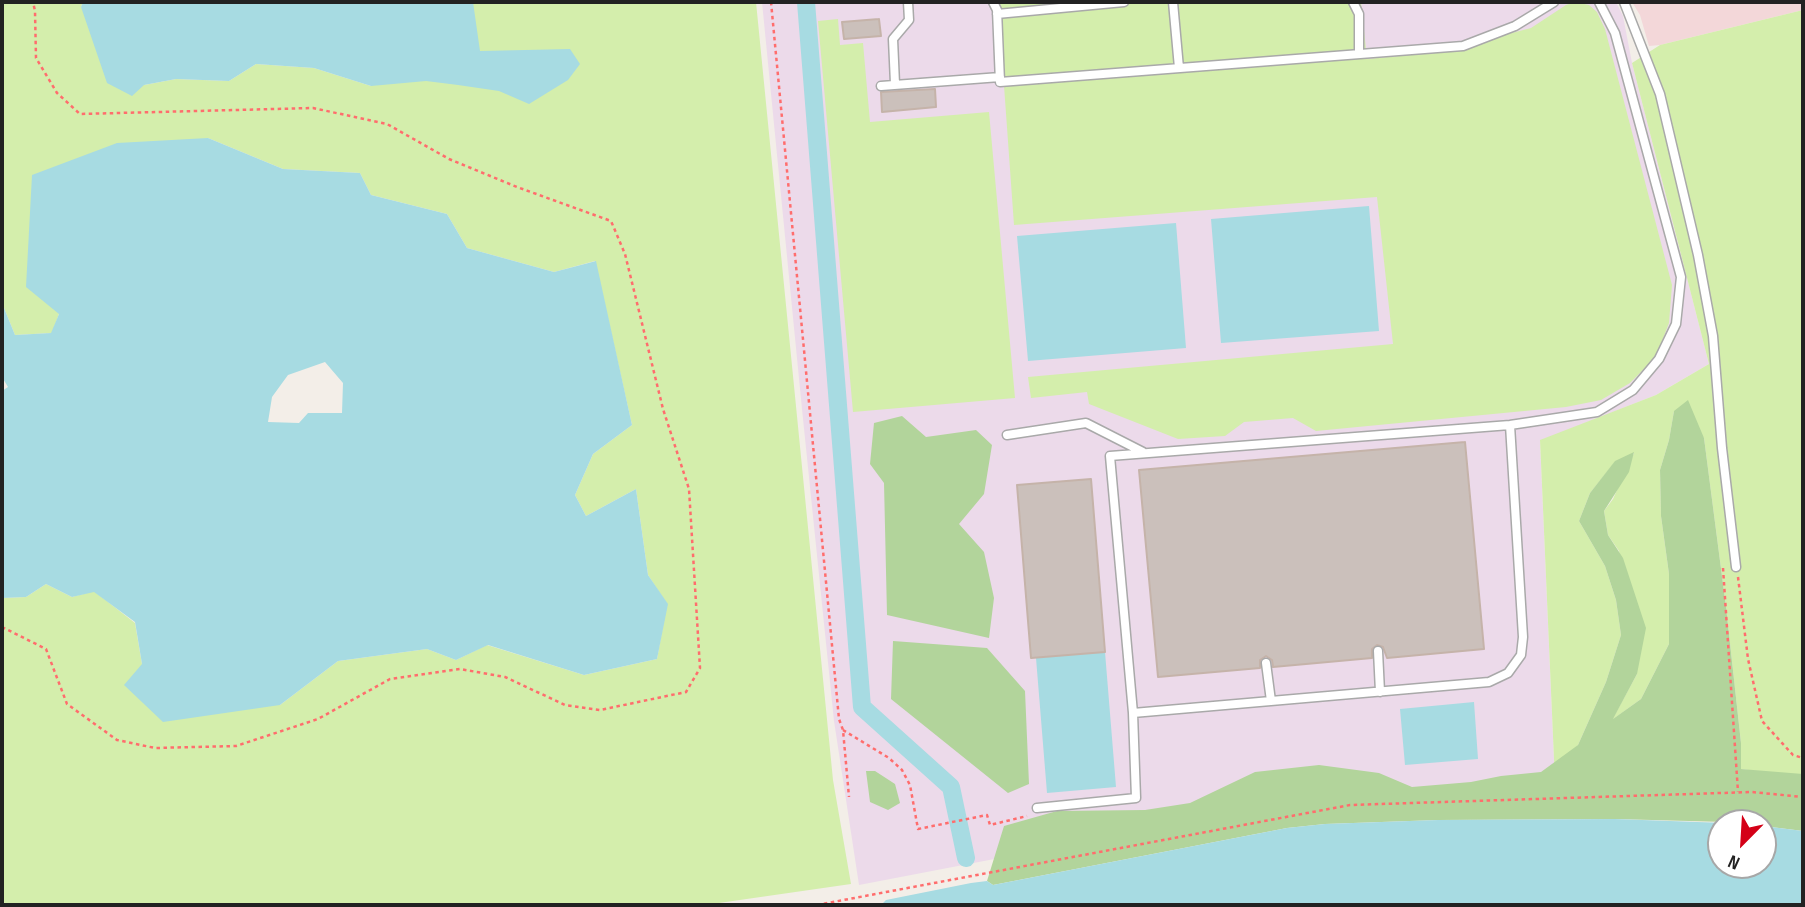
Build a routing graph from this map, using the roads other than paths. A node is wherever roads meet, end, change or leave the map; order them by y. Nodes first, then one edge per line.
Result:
1 (908, 2) edge
2 (993, 2) edge
3 (1124, 2) edge
4 (1173, 2) edge
5 (1353, 2) edge
6 (1554, 2) edge
7 (1599, 2) edge
8 (1624, 2) edge
9 (997, 14) junction
10 (1359, 53) junction
11 (1179, 68) junction
12 (1000, 77) junction
13 (895, 84) junction
14 (881, 86) dead end
15 (1510, 425) junction
16 (1007, 435) dead end
17 (1146, 453) junction
18 (1736, 567) road end
19 (1378, 651) dead end
20 (1266, 663) dead end
21 (1380, 692) junction
22 (1271, 701) junction
23 (1133, 713) junction
24 (1037, 808) road end

1 - 13 lane
2 - 9 lane
3 - 9 lane
4 - 11 lane
5 - 10 lane
6 - 10 lane
7 - 15 lane
8 - 18 lane
9 - 12 lane
10 - 11 lane
11 - 12 lane
12 - 13 lane
13 - 14 lane
15 - 17 lane
15 - 21 lane
16 - 17 lane
17 - 23 lane
19 - 21 lane
20 - 22 lane
21 - 22 lane
22 - 23 lane
23 - 24 lane

